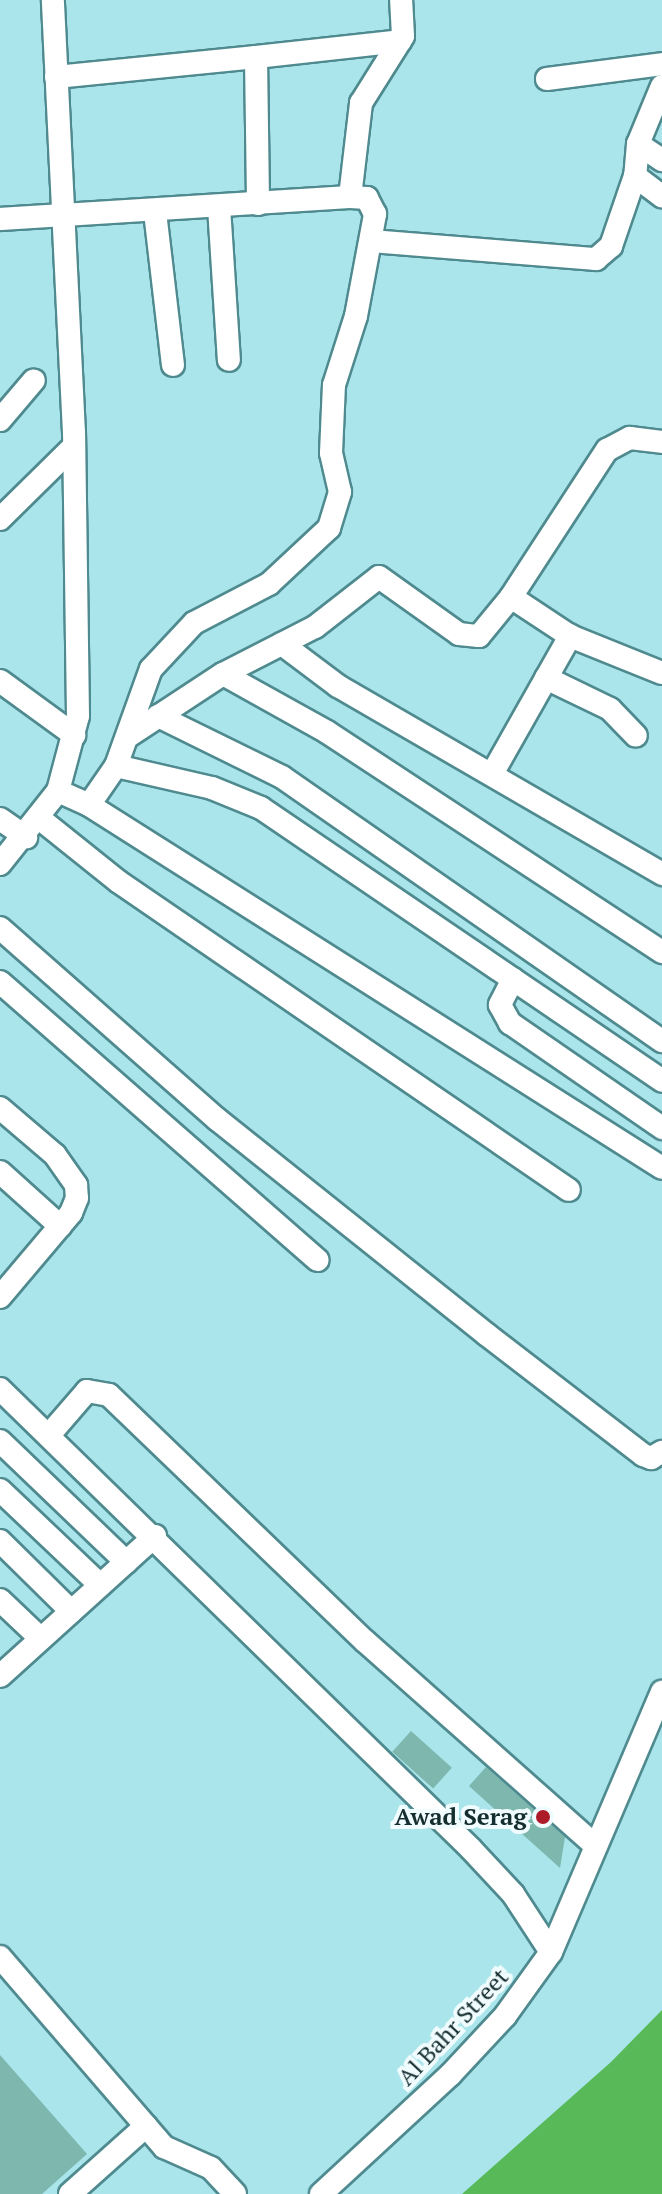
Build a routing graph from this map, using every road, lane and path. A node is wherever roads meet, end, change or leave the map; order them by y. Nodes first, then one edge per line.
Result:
1 (53, 0) edge
2 (401, 0) edge
3 (400, 41) junction
4 (256, 57) junction
5 (662, 64) edge
6 (56, 77) junction
7 (547, 79) dead end
8 (662, 86) edge
9 (638, 144) junction
10 (662, 160) edge
11 (635, 176) junction
12 (662, 196) edge
13 (350, 197) junction
14 (258, 204) junction
15 (219, 207) junction
16 (155, 212) junction
17 (0, 219) edge
18 (63, 219) junction
19 (371, 241) junction
20 (229, 360) dead end
21 (173, 365) dead end
22 (34, 380) dead end
23 (0, 420) edge
24 (662, 442) edge
25 (74, 446) junction
26 (0, 519) edge
27 (511, 597) junction
28 (570, 636) junction
29 (282, 644) junction
30 (662, 673) edge
31 (223, 674) junction
32 (546, 678) junction
33 (0, 681) edge
34 (158, 716) junction
35 (74, 735) junction
36 (130, 735) junction
37 (636, 736) dead end
38 (116, 766) junction
39 (492, 774) junction
40 (58, 791) junction
41 (89, 805) junction
42 (39, 818) junction
43 (0, 819) edge
44 (26, 837) junction
45 (0, 864) edge
46 (662, 874) edge
47 (0, 928) edge
48 (662, 952) edge
49 (513, 979) junction
50 (0, 982) edge
51 (662, 1041) edge
52 (662, 1081) edge
53 (0, 1108) edge
54 (662, 1128) edge
55 (662, 1168) edge
56 (0, 1172) edge
57 (569, 1190) dead end
58 (60, 1226) junction
59 (317, 1260) dead end
60 (0, 1297) edge
61 (0, 1389) edge
62 (49, 1435) junction
63 (0, 1441) edge
64 (662, 1452) edge
65 (0, 1490) edge
66 (155, 1536) junction
67 (0, 1541) edge
68 (126, 1562) junction
69 (100, 1585) junction
70 (0, 1600) edge
71 (71, 1611) junction
72 (40, 1638) junction
73 (0, 1675) edge
74 (662, 1692) edge
75 (596, 1846) junction
76 (551, 1952) junction
77 (0, 1957) edge
78 (146, 2126) junction
79 (70, 2194) edge
80 (235, 2194) edge
81 (321, 2194) edge

1 - 6 street
2 - 3 street
3 - 4 street
3 - 13 street
4 - 6 street
4 - 14 street
5 - 7 street
6 - 18 street
8 - 9 street
9 - 10 street
9 - 11 street
11 - 12 street
11 - 19 street
13 - 14 street
13 - 19 street
14 - 15 street
15 - 16 street
15 - 20 street
16 - 18 street
16 - 21 street
17 - 18 street
18 - 25 street
19 - 36 street
22 - 23 street
24 - 27 street
25 - 26 street
25 - 35 street
27 - 28 street
27 - 29 street
28 - 30 street
28 - 32 street
29 - 31 street
29 - 39 street
31 - 34 street
31 - 48 street
32 - 37 street
32 - 39 street
33 - 35 street
34 - 36 street
34 - 51 street
35 - 40 street
36 - 38 street
38 - 41 street
38 - 49 street
39 - 46 street
40 - 41 street
40 - 42 street
41 - 55 street
42 - 44 street
42 - 57 street
43 - 44 street
44 - 45 street
47 - 64 street
49 - 52 street
49 - 54 street
50 - 59 street
53 - 58 street
56 - 58 street
58 - 60 street
61 - 62 street
62 - 66 street
62 - 75 street
63 - 68 street
65 - 69 street
66 - 68 street
66 - 76 street
67 - 71 street
68 - 69 street
69 - 71 street
70 - 72 street
71 - 72 street
72 - 73 street
74 - 75 street, Al Bahr Street
75 - 76 street, Al Bahr Street
76 - 81 street, Al Bahr Street
77 - 78 street
78 - 79 street
78 - 80 street

